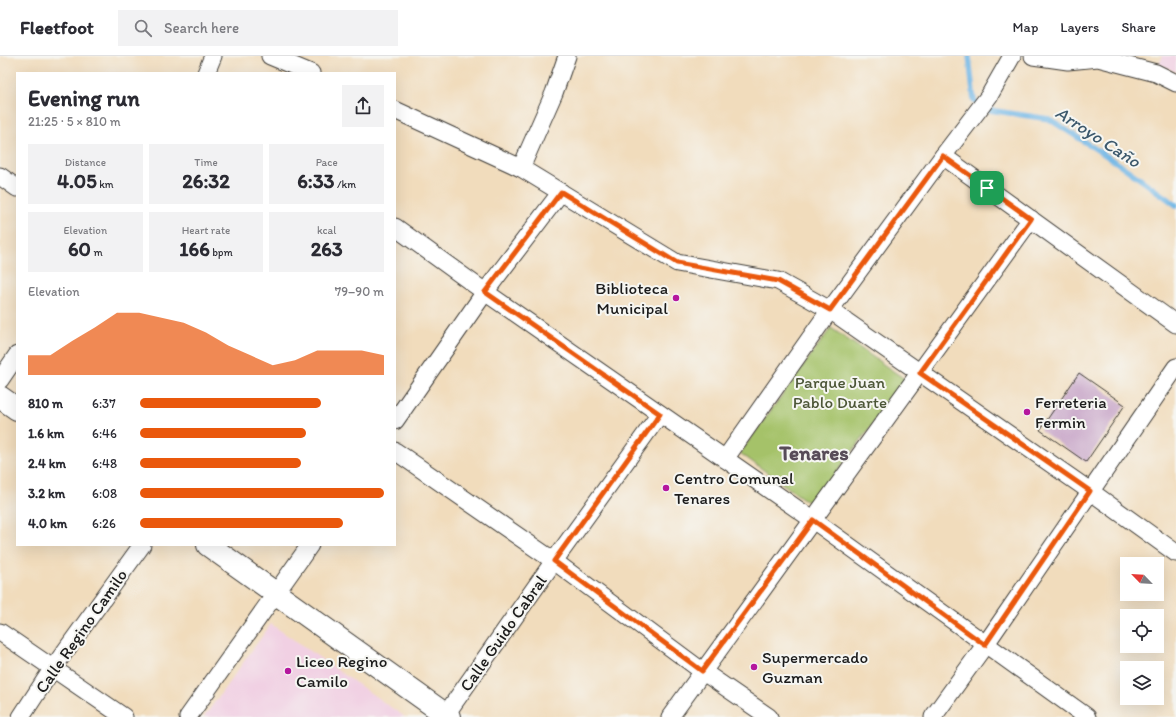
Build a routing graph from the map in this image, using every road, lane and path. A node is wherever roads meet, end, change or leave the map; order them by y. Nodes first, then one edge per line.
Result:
1 (213, 56) edge
2 (270, 56) edge
3 (567, 56) edge
4 (1012, 56) edge
5 (1033, 56) edge
6 (206, 72) edge
7 (306, 72) edge
8 (1176, 83) edge
9 (396, 110) edge
10 (943, 156) junction
11 (521, 168) junction
12 (0, 176) edge
13 (16, 187) edge
14 (561, 192) junction
15 (1031, 219) junction
16 (396, 228) edge
17 (485, 292) junction
18 (830, 310) junction
19 (1176, 324) edge
20 (16, 356) edge
21 (1176, 367) edge
22 (920, 373) junction
23 (0, 380) edge
24 (0, 396) edge
25 (16, 408) edge
26 (660, 414) junction
27 (396, 420) edge
28 (396, 452) edge
29 (725, 459) junction
30 (1090, 491) junction
31 (813, 520) junction
32 (141, 546) edge
33 (209, 546) edge
34 (309, 546) edge
35 (1176, 553) edge
36 (554, 561) junction
37 (276, 593) junction
38 (0, 632) edge
39 (985, 645) junction
40 (53, 668) junction
41 (702, 671) junction
42 (446, 716) edge
43 (21, 717) edge
44 (124, 717) edge
45 (188, 717) edge
46 (670, 717) edge
47 (768, 717) edge
48 (933, 717) edge
49 (1087, 717) edge

1 - 6 street
2 - 7 street
3 - 11 street
4 - 10 street
5 - 8 street
9 - 11 street
10 - 15 street
10 - 18 street
11 - 14 street
12 - 13 street
14 - 17 street
14 - 18 street
15 - 19 street
15 - 22 street
16 - 17 street
17 - 26 street
17 - 27 street
18 - 22 street
18 - 29 street
20 - 23 street
21 - 30 street
22 - 30 street
22 - 31 street
24 - 25 main road
26 - 29 street
26 - 36 street, Calle Guido Cabral
28 - 36 street
29 - 31 street
30 - 35 street
30 - 39 street
31 - 39 street
31 - 41 street
32 - 40 street, Calle Regino Camilo
33 - 37 main road
34 - 37 street
36 - 41 street
36 - 42 street, Calle Guido Cabral
37 - 42 main road
37 - 45 street
38 - 40 street
39 - 48 street
39 - 49 street
40 - 43 street, Calle Regino Camilo
40 - 44 street
41 - 46 street
41 - 47 street

